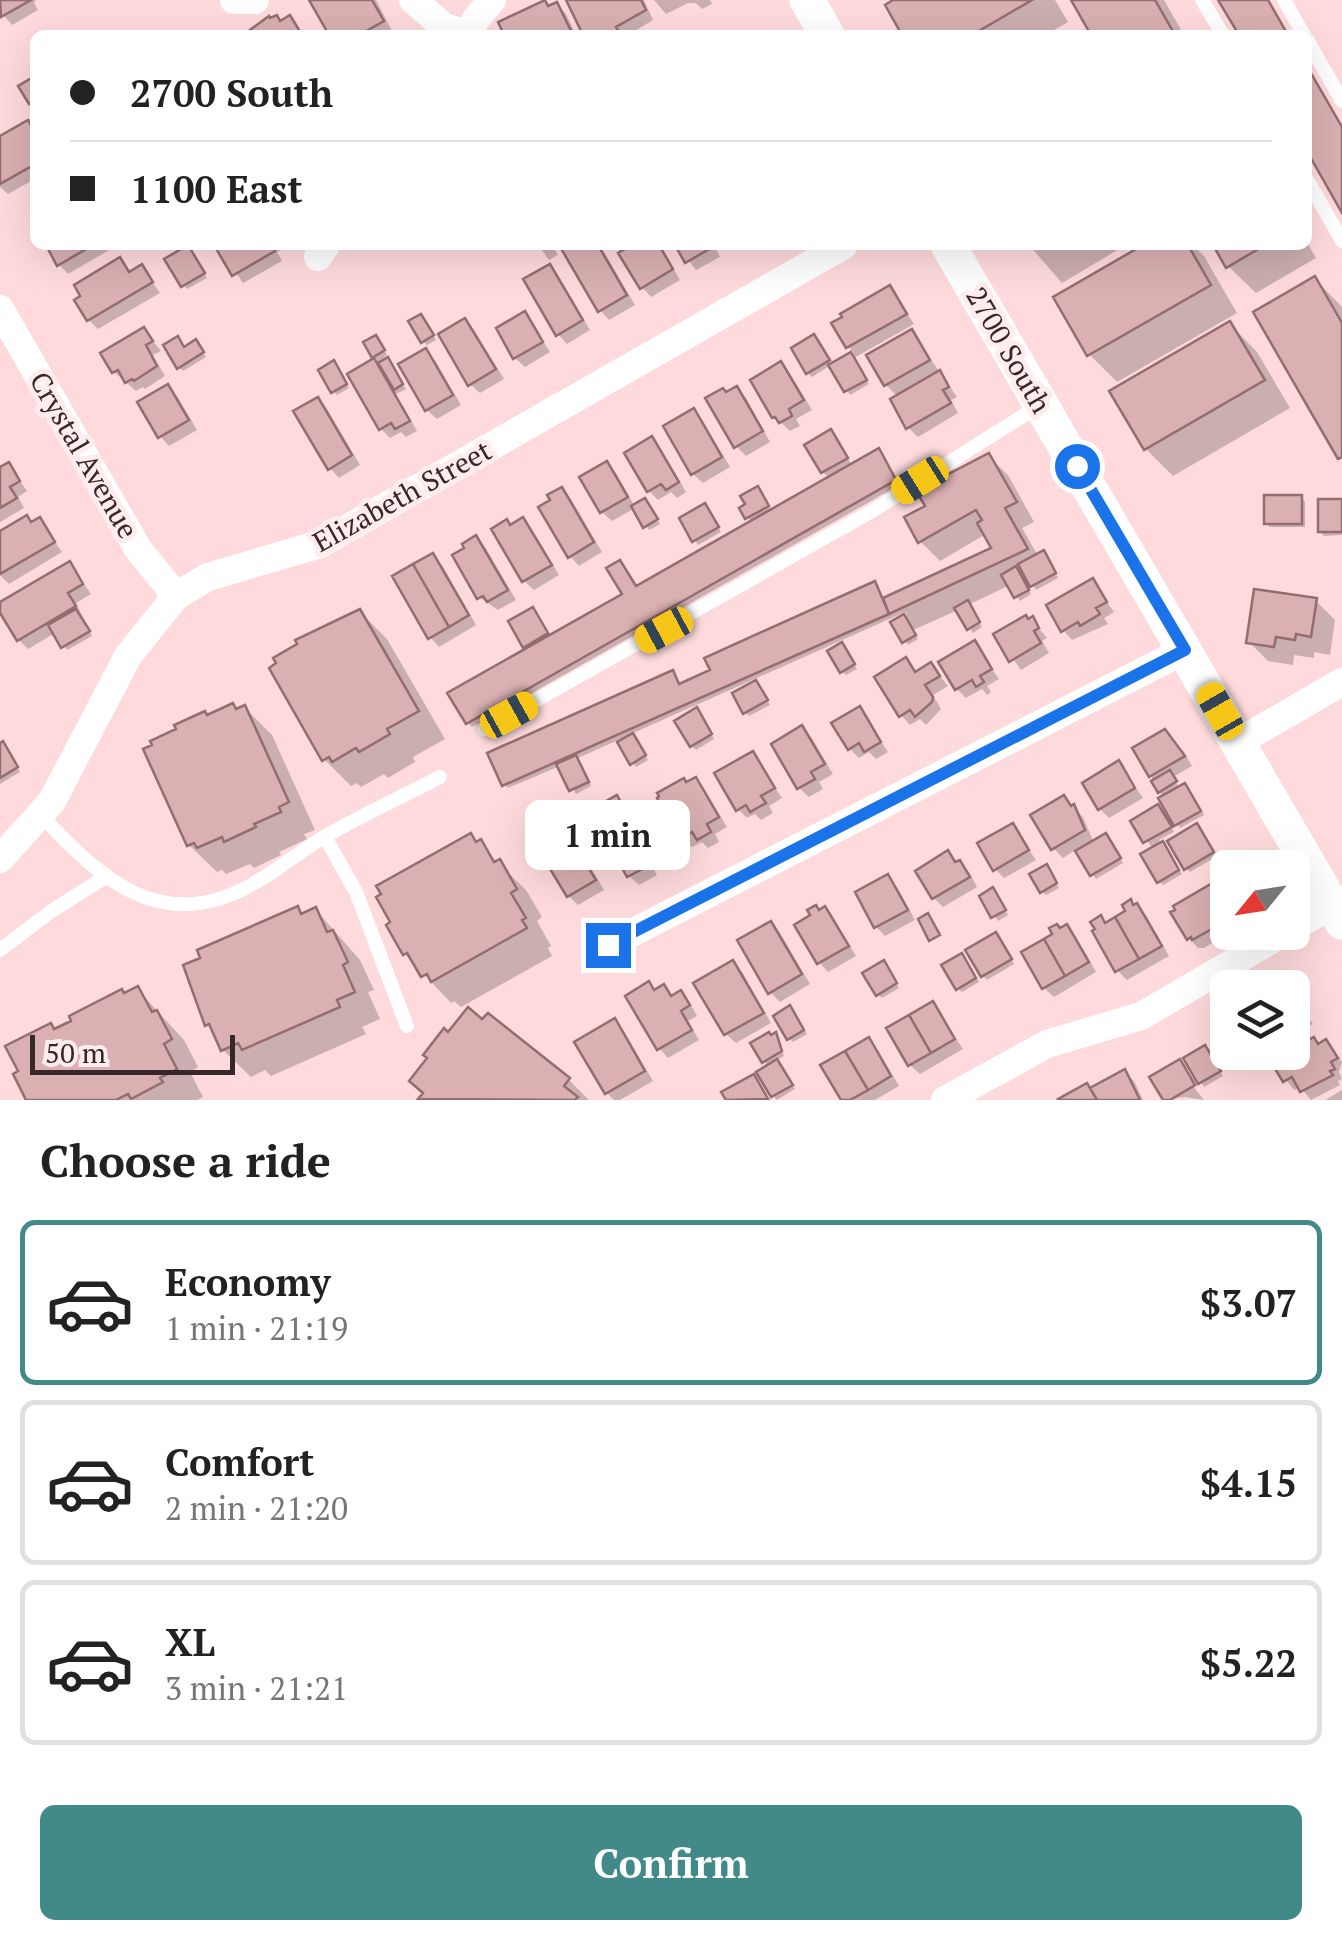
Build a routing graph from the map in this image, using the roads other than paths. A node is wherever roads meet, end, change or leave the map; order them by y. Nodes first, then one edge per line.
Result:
1 (234, 0) edge
2 (255, 0) edge
3 (413, 0) edge
4 (492, 0) edge
5 (1202, 0) edge
6 (1284, 0) edge
7 (453, 30) edge
8 (471, 30) edge
9 (1219, 30) edge
10 (1301, 30) edge
11 (1312, 48) edge
12 (1342, 101) edge
13 (1312, 189) edge
14 (1342, 241) edge
15 (835, 250) edge
16 (951, 250) edge
17 (0, 309) edge
18 (1041, 404) junction
19 (176, 596) junction
20 (1185, 650) junction
21 (1342, 682) edge
22 (484, 729) dead end
23 (1238, 742) junction
24 (440, 776) dead end
25 (42, 816) junction
26 (324, 837) junction
27 (0, 859) edge
28 (107, 876) junction
29 (1337, 914) edge
30 (1310, 922) edge
31 (608, 945) dead end
32 (0, 950) edge
33 (1254, 950) edge
34 (408, 1026) dead end
35 (946, 1100) edge

1 - 2 street
3 - 7 street
4 - 8 street
5 - 9 lane
6 - 10 lane
11 - 12 lane
13 - 14 lane
15 - 19 street, Elizabeth Street
16 - 18 street, 2700 South
17 - 19 street, Crystal Avenue
18 - 20 street, 2700 South
18 - 22 lane
19 - 25 street, Elizabeth Street
20 - 23 street, 2700 South
20 - 31 street
21 - 23 street
23 - 29 street, 2700 South
24 - 26 lane
25 - 27 street, Elizabeth Street
25 - 28 lane
26 - 28 lane
26 - 34 lane
28 - 32 lane
29 - 30 street
33 - 35 street

